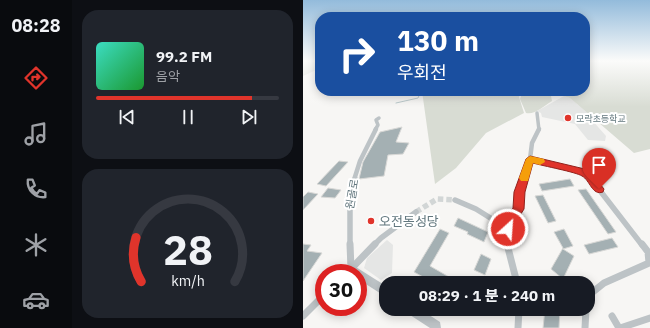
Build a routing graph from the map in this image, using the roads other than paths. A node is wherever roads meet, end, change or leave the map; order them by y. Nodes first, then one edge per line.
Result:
1 (537, 113) dead end
2 (379, 118) dead end
3 (530, 159) junction
4 (455, 200) tunnel mouth
5 (416, 212) tunnel mouth
6 (508, 229) junction
7 (352, 264) edge
8 (360, 264) edge
9 (515, 276) edge
10 (367, 280) edge
11 (379, 288) edge
12 (595, 290) edge
13 (315, 304) edge
14 (303, 316) edge
15 (421, 316) edge
16 (519, 316) edge
17 (586, 316) edge
18 (612, 316) dead end
19 (650, 318) edge
20 (436, 328) edge
21 (518, 328) edge
22 (585, 328) edge
23 (619, 328) edge

1 - 3 street
2 - 7 street, 원골로
3 - 6 street
3 - 12 street
4 - 6 street
5 - 8 street
6 - 9 street
10 - 11 street
13 - 14 street
15 - 20 street
16 - 21 street
17 - 22 street
18 - 23 street
19 - 23 street

